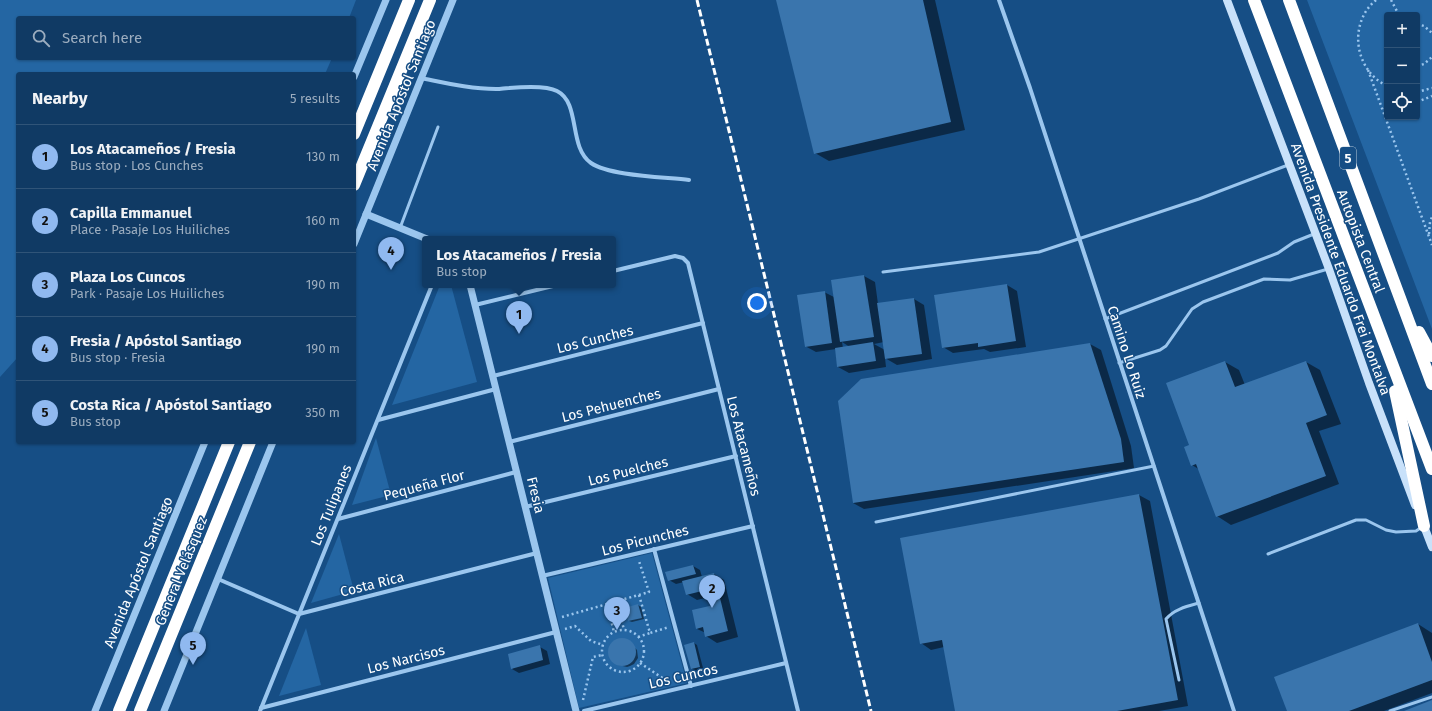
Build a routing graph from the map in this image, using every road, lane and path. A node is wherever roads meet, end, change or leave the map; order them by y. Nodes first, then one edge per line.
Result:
1 (386, 0) edge
2 (410, 0) edge
3 (430, 0) edge
4 (453, 0) edge
5 (999, 0) edge
6 (1227, 0) edge
7 (1254, 0) edge
8 (1289, 0) edge
9 (1376, 0) edge
10 (1392, 0) edge
11 (1398, 12) edge
12 (1420, 25) edge
13 (1432, 33) edge
14 (1432, 57) edge
15 (1420, 65) edge
16 (1368, 70) junction
17 (356, 72) edge
18 (421, 78) junction
19 (1384, 85) edge
20 (1432, 88) edge
21 (1420, 91) edge
22 (1432, 96) edge
23 (1420, 101) edge
24 (1384, 110) edge
25 (1387, 120) edge
26 (438, 127) dead end
27 (356, 129) edge
28 (1289, 164) junction
29 (356, 180) edge
30 (690, 180) dead end
31 (366, 214) junction
32 (1432, 217) edge
33 (400, 228) junction
34 (1315, 233) junction
35 (422, 237) edge
36 (1079, 238) junction
37 (1429, 238) junction
38 (356, 239) edge
39 (1432, 241) edge
40 (1432, 245) edge
41 (1329, 269) junction
42 (616, 270) edge
43 (884, 272) dead end
44 (431, 288) edge
45 (471, 288) edge
46 (545, 288) edge
47 (1397, 290) junction
48 (475, 305) junction
49 (1105, 319) junction
50 (703, 323) junction
51 (1384, 344) junction
52 (1432, 356) edge
53 (1119, 363) junction
54 (493, 376) junction
55 (1432, 384) edge
56 (496, 389) junction
57 (719, 389) junction
58 (378, 420) junction
59 (509, 442) junction
60 (204, 444) edge
61 (228, 444) edge
62 (249, 444) edge
63 (272, 444) edge
64 (736, 456) junction
65 (1154, 466) junction
66 (1432, 469) edge
67 (516, 472) junction
68 (525, 507) junction
69 (338, 518) junction
70 (876, 522) dead end
71 (753, 526) junction
72 (1424, 526) junction
73 (1432, 547) edge
74 (654, 549) junction
75 (537, 553) junction
76 (637, 554) junction
77 (1268, 554) dead end
78 (542, 576) junction
79 (218, 579) junction
80 (639, 595) junction
81 (617, 601) junction
82 (1199, 603) junction
83 (607, 604) junction
84 (299, 614) junction
85 (562, 618) dead end
86 (675, 626) junction
87 (564, 629) dead end
88 (624, 630) junction
89 (556, 632) junction
90 (614, 632) junction
91 (650, 633) junction
92 (638, 637) junction
93 (603, 645) junction
94 (602, 655) junction
95 (640, 663) junction
96 (786, 663) junction
97 (1179, 680) dead end
98 (672, 684) dead end
99 (690, 686) junction
100 (1432, 697) edge
101 (582, 704) dead end
102 (260, 709) edge
103 (95, 711) edge
104 (119, 711) edge
105 (140, 711) edge
106 (164, 711) edge
107 (576, 711) edge
108 (584, 711) edge
109 (798, 711) edge
110 (1234, 711) edge
111 (1390, 711) edge

1 - 17 street
2 - 27 highway
3 - 29 highway
4 - 18 street, Avenida Apóstol Santiago
5 - 36 street, Camino Lo Ruiz
6 - 28 main road, Avenida Presidente Eduardo Frei Montalva
7 - 51 highway, Autopista Central
8 - 47 highway, Autopista Central / 5
9 - 16 path
10 - 11 path
12 - 13 path
14 - 15 path
16 - 19 path
16 - 24 path
18 - 30 street
18 - 31 street, Avenida Apóstol Santiago
20 - 21 path
22 - 23 path
25 - 37 path
26 - 33 lane
28 - 34 main road, Avenida Presidente Eduardo Frei Montalva
28 - 36 lane
31 - 33 street
31 - 38 street, Avenida Apóstol Santiago
32 - 37 path
33 - 35 street
34 - 41 main road, Avenida Presidente Eduardo Frei Montalva
34 - 49 lane
36 - 43 lane
36 - 49 street, Camino Lo Ruiz
37 - 39 path
37 - 40 path
41 - 53 lane
41 - 72 main road, Avenida Presidente Eduardo Frei Montalva
42 - 50 street, Los Atacameños
44 - 58 street, Los Tulipanes
45 - 48 street, Fresia
46 - 48 street
47 - 52 highway
47 - 55 highway, Autopista Central / 5
48 - 54 street, Fresia
49 - 53 street, Camino Lo Ruiz
50 - 54 street, Los Cunches
50 - 57 street, Los Atacameños
51 - 66 highway, Autopista Central
51 - 72 highway
53 - 65 street, Camino Lo Ruiz
54 - 56 street, Fresia
56 - 58 street
56 - 59 street, Fresia
57 - 59 street, Los Pehuenches
57 - 64 street, Los Atacameños
58 - 69 street, Los Tulipanes
59 - 67 street, Fresia
60 - 103 street, Avenida Apóstol Santiago
61 - 104 highway, General Velásquez
62 - 105 highway, General Velásquez
63 - 79 street
64 - 68 street, Los Puelches
64 - 71 street, Los Atacameños
65 - 70 lane
65 - 82 street, Camino Lo Ruiz
67 - 68 street, Fresia
67 - 69 street, Pequeña Flor
68 - 75 street, Fresia
69 - 84 street, Los Tulipanes
71 - 74 street, Los Picunches
71 - 96 street, Los Atacameños
72 - 73 main road, Avenida Presidente Eduardo Frei Montalva
72 - 77 lane
74 - 76 street, Los Picunches
74 - 86 street
75 - 78 street, Fresia
75 - 84 street, Costa Rica
76 - 78 street, Los Picunches
76 - 80 path
78 - 89 street, Fresia
79 - 84 street
79 - 106 street
80 - 81 path
80 - 91 path
81 - 83 path
81 - 88 path
82 - 97 lane
82 - 110 street, Camino Lo Ruiz
83 - 85 path
83 - 90 path
84 - 102 street, Los Tulipanes
86 - 91 path
86 - 99 street
87 - 93 path
88 - 90 path
88 - 92 path
89 - 102 street, Los Narcisos
89 - 107 street, Fresia
90 - 93 path
91 - 92 path
92 - 95 path
93 - 94 path
94 - 95 path
94 - 101 path
95 - 98 path
96 - 99 street, Los Cuncos
96 - 109 street, Los Atacameños
99 - 108 street, Los Cuncos
100 - 111 lane

